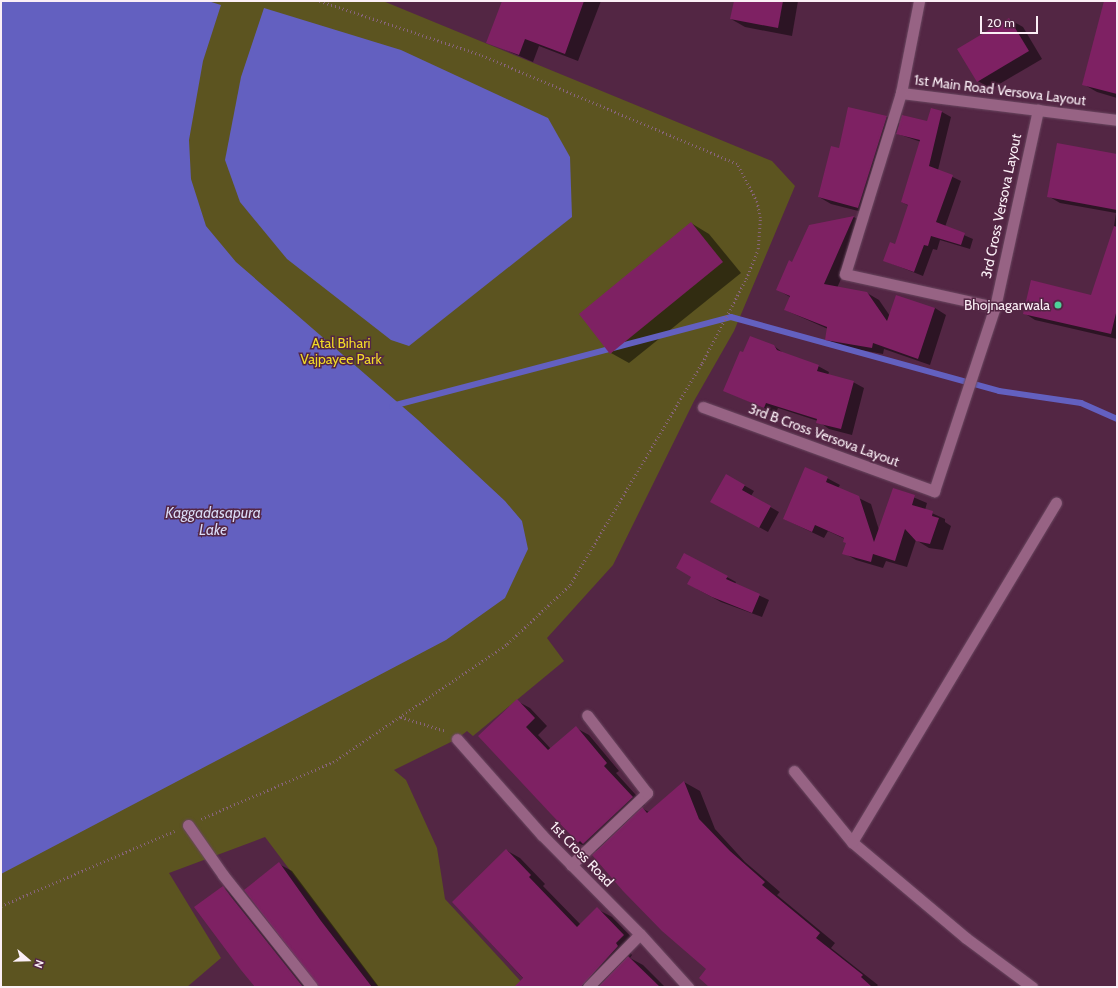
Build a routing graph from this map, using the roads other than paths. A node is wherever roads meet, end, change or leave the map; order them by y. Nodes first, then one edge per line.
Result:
1 (919, 1) edge
2 (901, 93) junction
3 (1038, 110) junction
4 (1117, 120) edge
5 (995, 306) junction
6 (703, 407) dead end
7 (934, 491) joint
8 (1056, 503) dead end
9 (587, 715) dead end
10 (454, 736) road end
11 (794, 771) dead end
12 (188, 825) road end
13 (852, 842) junction
14 (571, 865) junction
15 (640, 934) junction
16 (312, 987) edge
17 (588, 987) edge
18 (688, 987) edge
19 (1032, 987) edge

1 - 2 street, 1st Main Road Versova Layout
2 - 3 street, 1st Main Road Versova Layout
2 - 5 street
3 - 4 street, 1st Main Road Versova Layout
3 - 5 street, 3rd Cross Versova Layout
5 - 7 street, 3rd Cross Versova Layout
6 - 7 street, 3rd B Cross Versova Layout
8 - 13 street
9 - 14 street
10 - 14 street, 1st Cross Road
11 - 13 street
12 - 16 street
13 - 19 street
14 - 15 street, 1st Cross Road
15 - 17 street
15 - 18 street, 1st Cross Road

